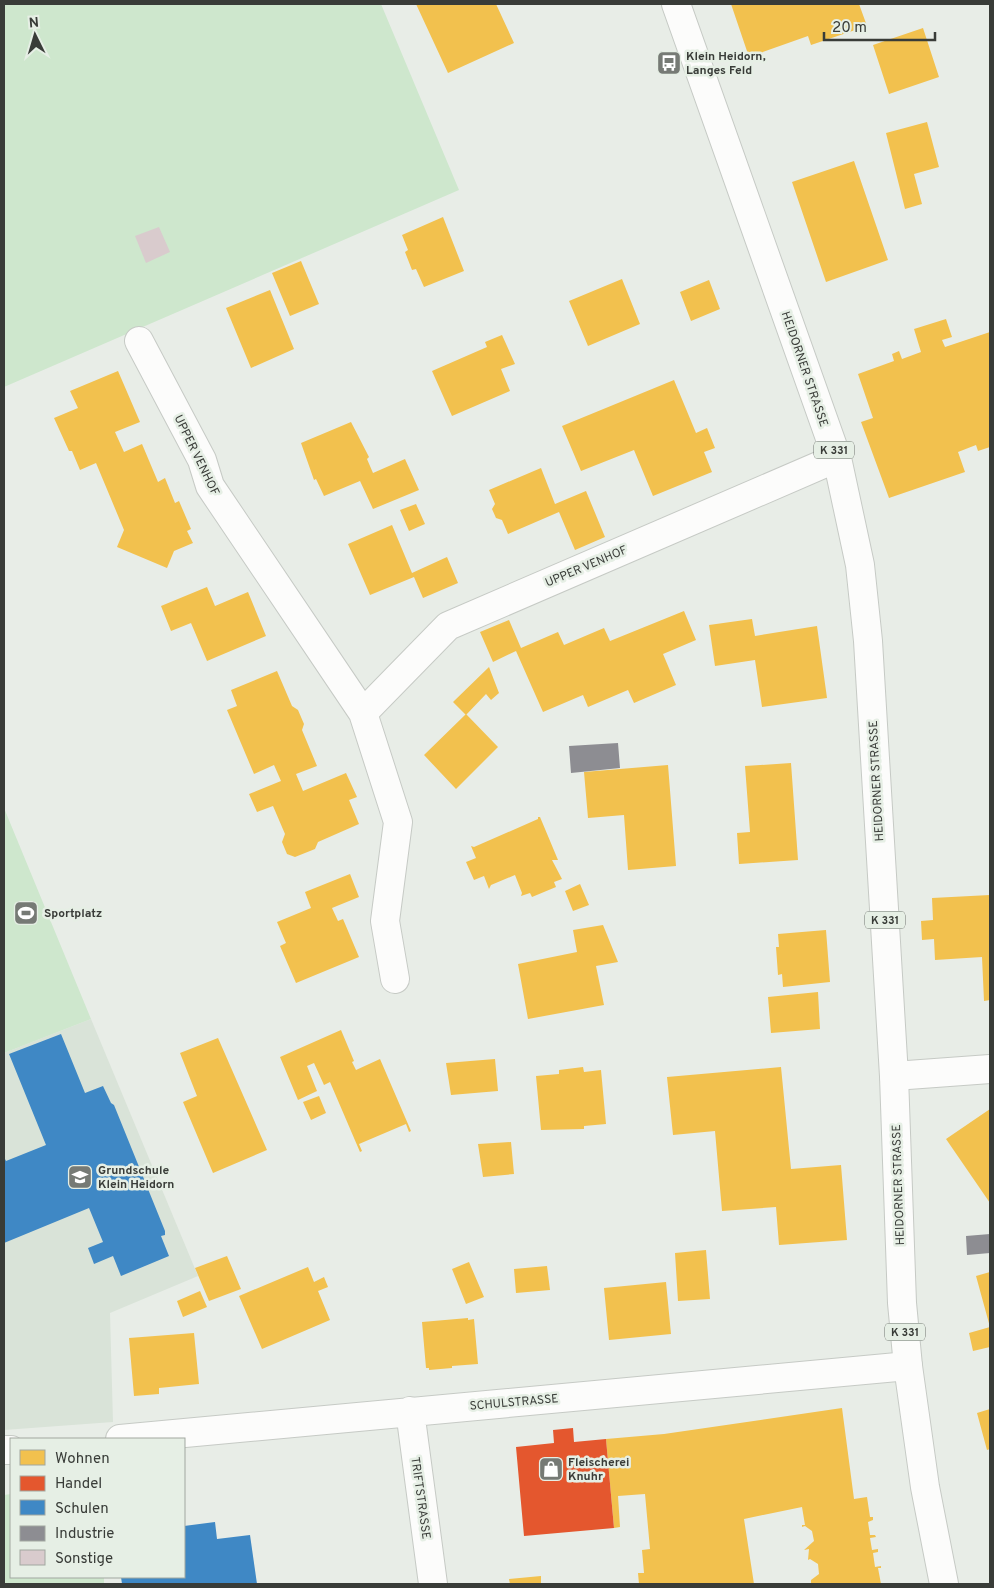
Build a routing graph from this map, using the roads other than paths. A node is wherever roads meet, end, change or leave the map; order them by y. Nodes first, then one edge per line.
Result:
1 (676, 4) edge
2 (139, 341) dead end
3 (837, 458) junction
4 (363, 713) junction
5 (395, 979) dead end
6 (990, 1069) edge
7 (894, 1076) junction
8 (908, 1366) junction
9 (410, 1411) junction
10 (130, 1438) edge
11 (433, 1584) edge
12 (944, 1584) edge

1 - 3 street, HEIDORNER STRASSE / K 331
2 - 4 street, UPPER VENHOF
3 - 4 street, UPPER VENHOF
3 - 7 street, HEIDORNER STRASSE / K 331
4 - 5 street, UPPER VENHOF
6 - 7 street
7 - 8 street, HEIDORNER STRASSE / K 331
8 - 9 street, SCHULSTRASSE
8 - 12 street, HEIDORNER STRASSE / K 331
9 - 10 street, SCHULSTRASSE
9 - 11 street, TRIFTSTRASSE

